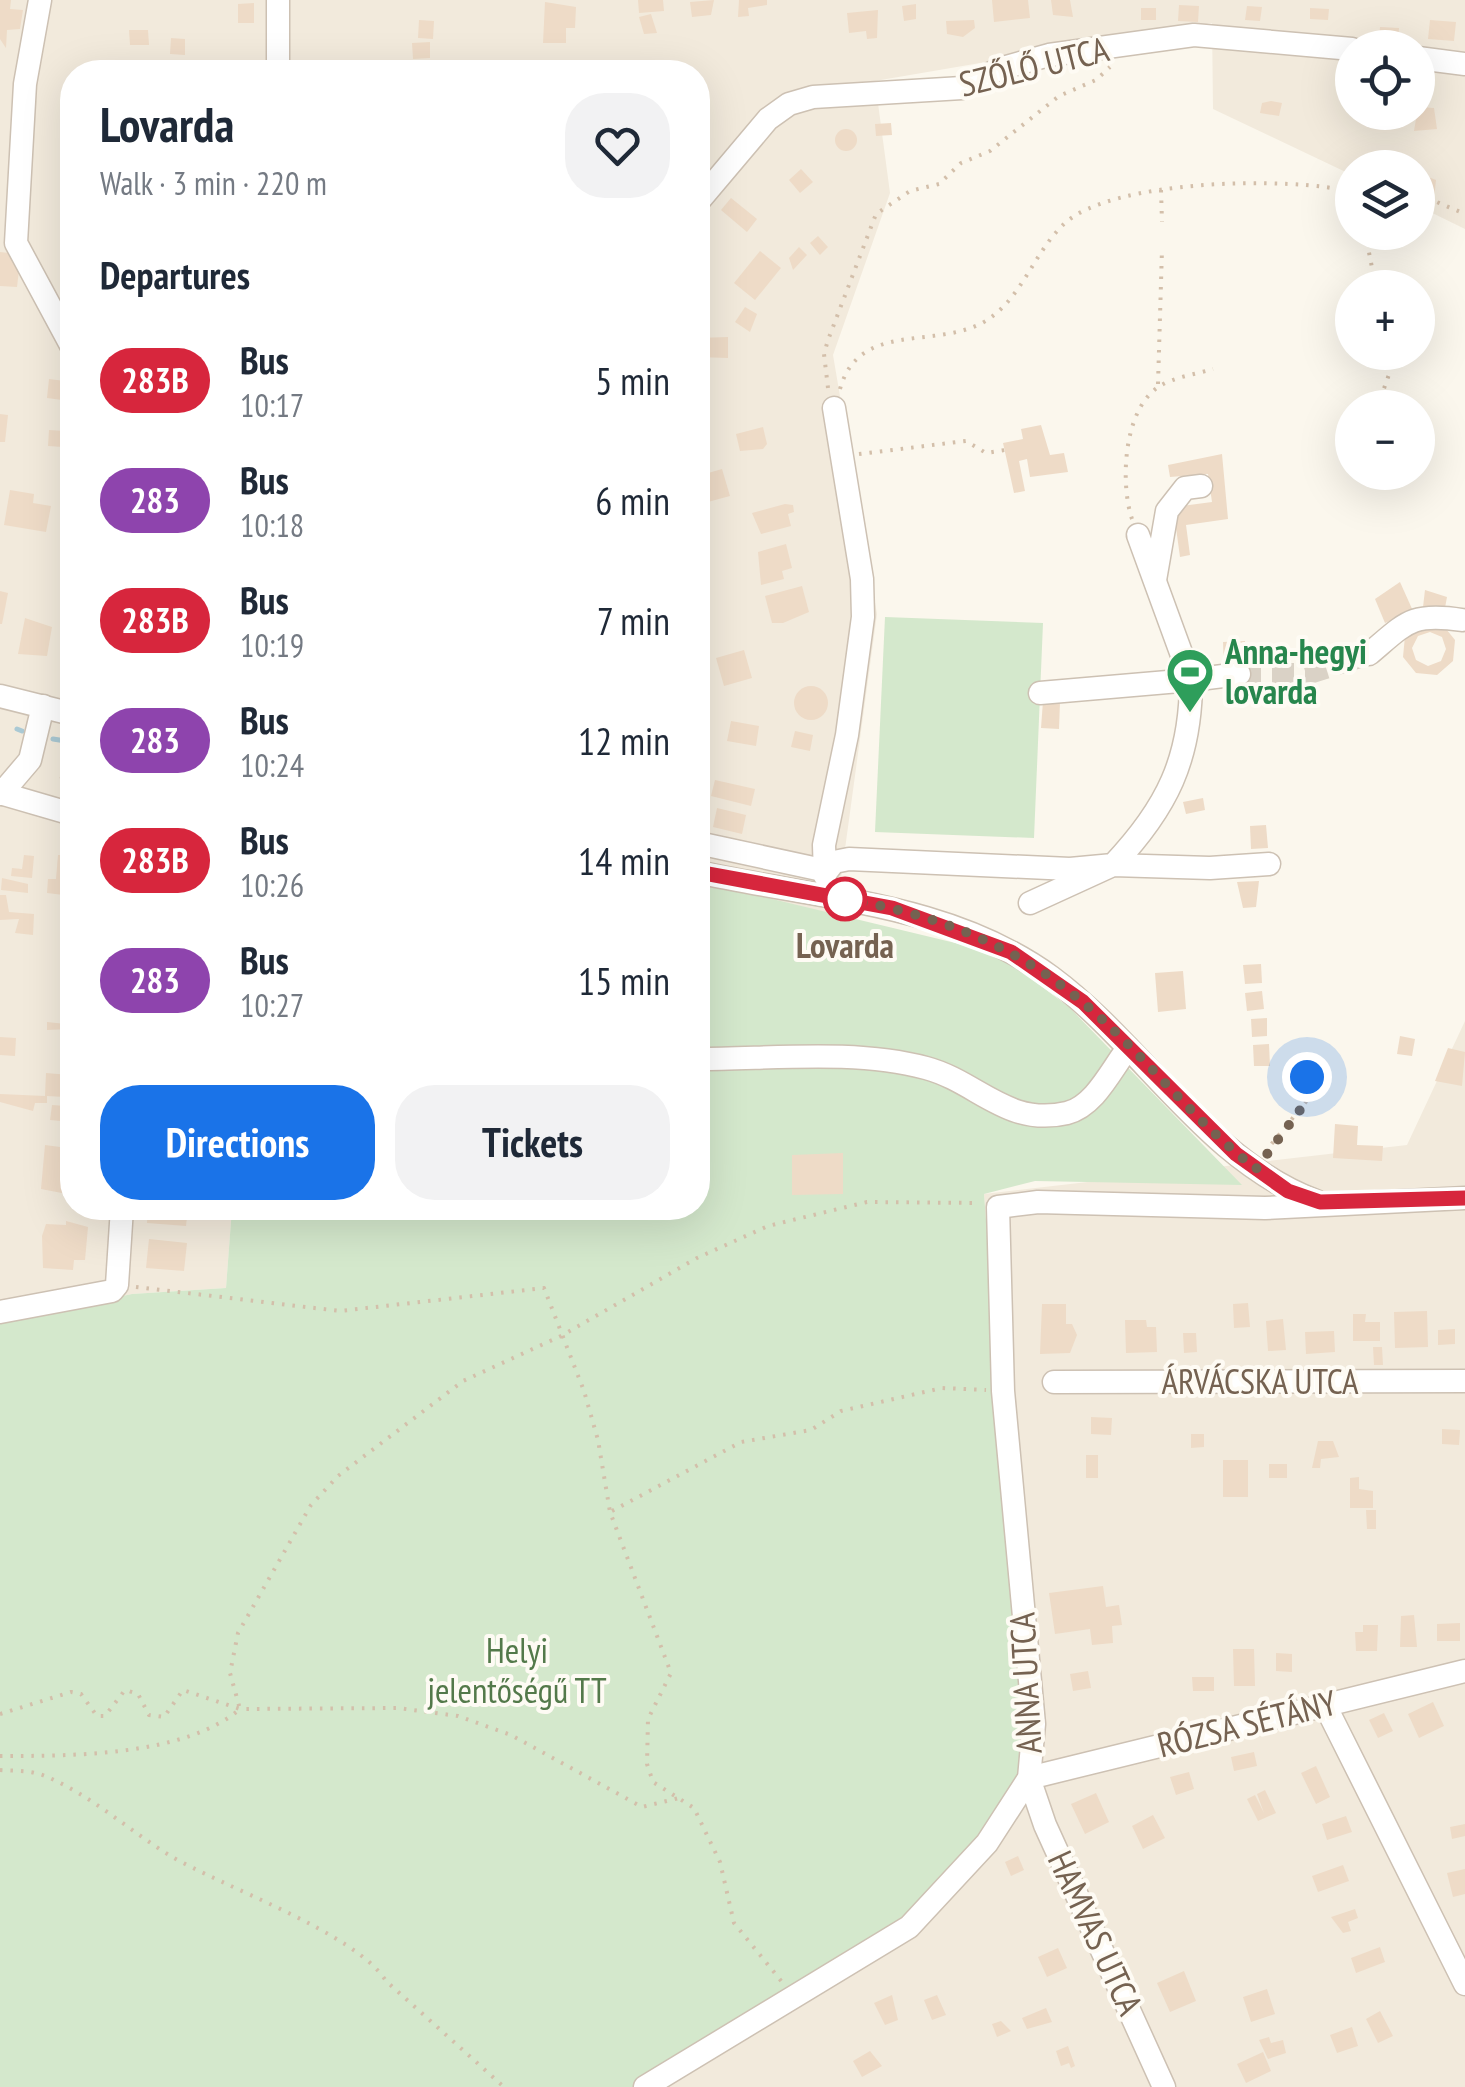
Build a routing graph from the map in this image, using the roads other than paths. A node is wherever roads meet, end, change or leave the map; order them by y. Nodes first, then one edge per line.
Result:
1 (40, 0) edge
2 (278, 0) edge
3 (1335, 48) edge
4 (278, 60) edge
5 (1435, 60) edge
6 (1465, 64) edge
7 (710, 188) edge
8 (60, 326) edge
9 (834, 408) road end
10 (1201, 486) dead end
11 (1138, 535) road end
12 (1155, 583) junction
13 (1462, 620) dead end
14 (1369, 654) tunnel mouth
15 (1238, 674) tunnel mouth
16 (1191, 680) junction
17 (1040, 694) dead end
18 (0, 696) edge
19 (43, 706) junction
20 (60, 711) edge
21 (1, 793) edge
22 (60, 810) edge
23 (710, 848) edge
24 (1269, 864) dead end
25 (1113, 866) junction
26 (710, 873) edge
27 (823, 882) junction
28 (1030, 903) dead end
29 (1128, 1048) junction
30 (710, 1059) edge
31 (1463, 1191) edge
32 (1320, 1202) junction
33 (121, 1220) edge
34 (0, 1312) edge
35 (1054, 1382) dead end
36 (1465, 1382) edge
37 (1465, 1671) edge
38 (1326, 1705) junction
39 (1029, 1778) junction
40 (1465, 1984) edge
41 (645, 2087) edge
42 (1164, 2087) edge

1 - 8 street
2 - 4 street
3 - 7 street, SZŐLŐ UTCA
5 - 6 street
9 - 27 street
10 - 12 street
11 - 12 street
12 - 16 street
13 - 14 street
15 - 16 street
16 - 17 street
16 - 25 street
18 - 19 street
19 - 20 street
19 - 21 street
21 - 22 street
23 - 27 street
24 - 25 street
25 - 27 street
25 - 28 street
26 - 27 street
27 - 29 street
29 - 30 street
29 - 32 street
31 - 32 street
32 - 39 street, ANNA UTCA
33 - 34 street
35 - 36 street, ÁRVÁCSKA UTCA
37 - 38 street, RÓZSA SÉTÁNY
38 - 39 street, RÓZSA SÉTÁNY
38 - 40 street
39 - 41 street, ANNA UTCA
39 - 42 street, HAMVAS UTCA

